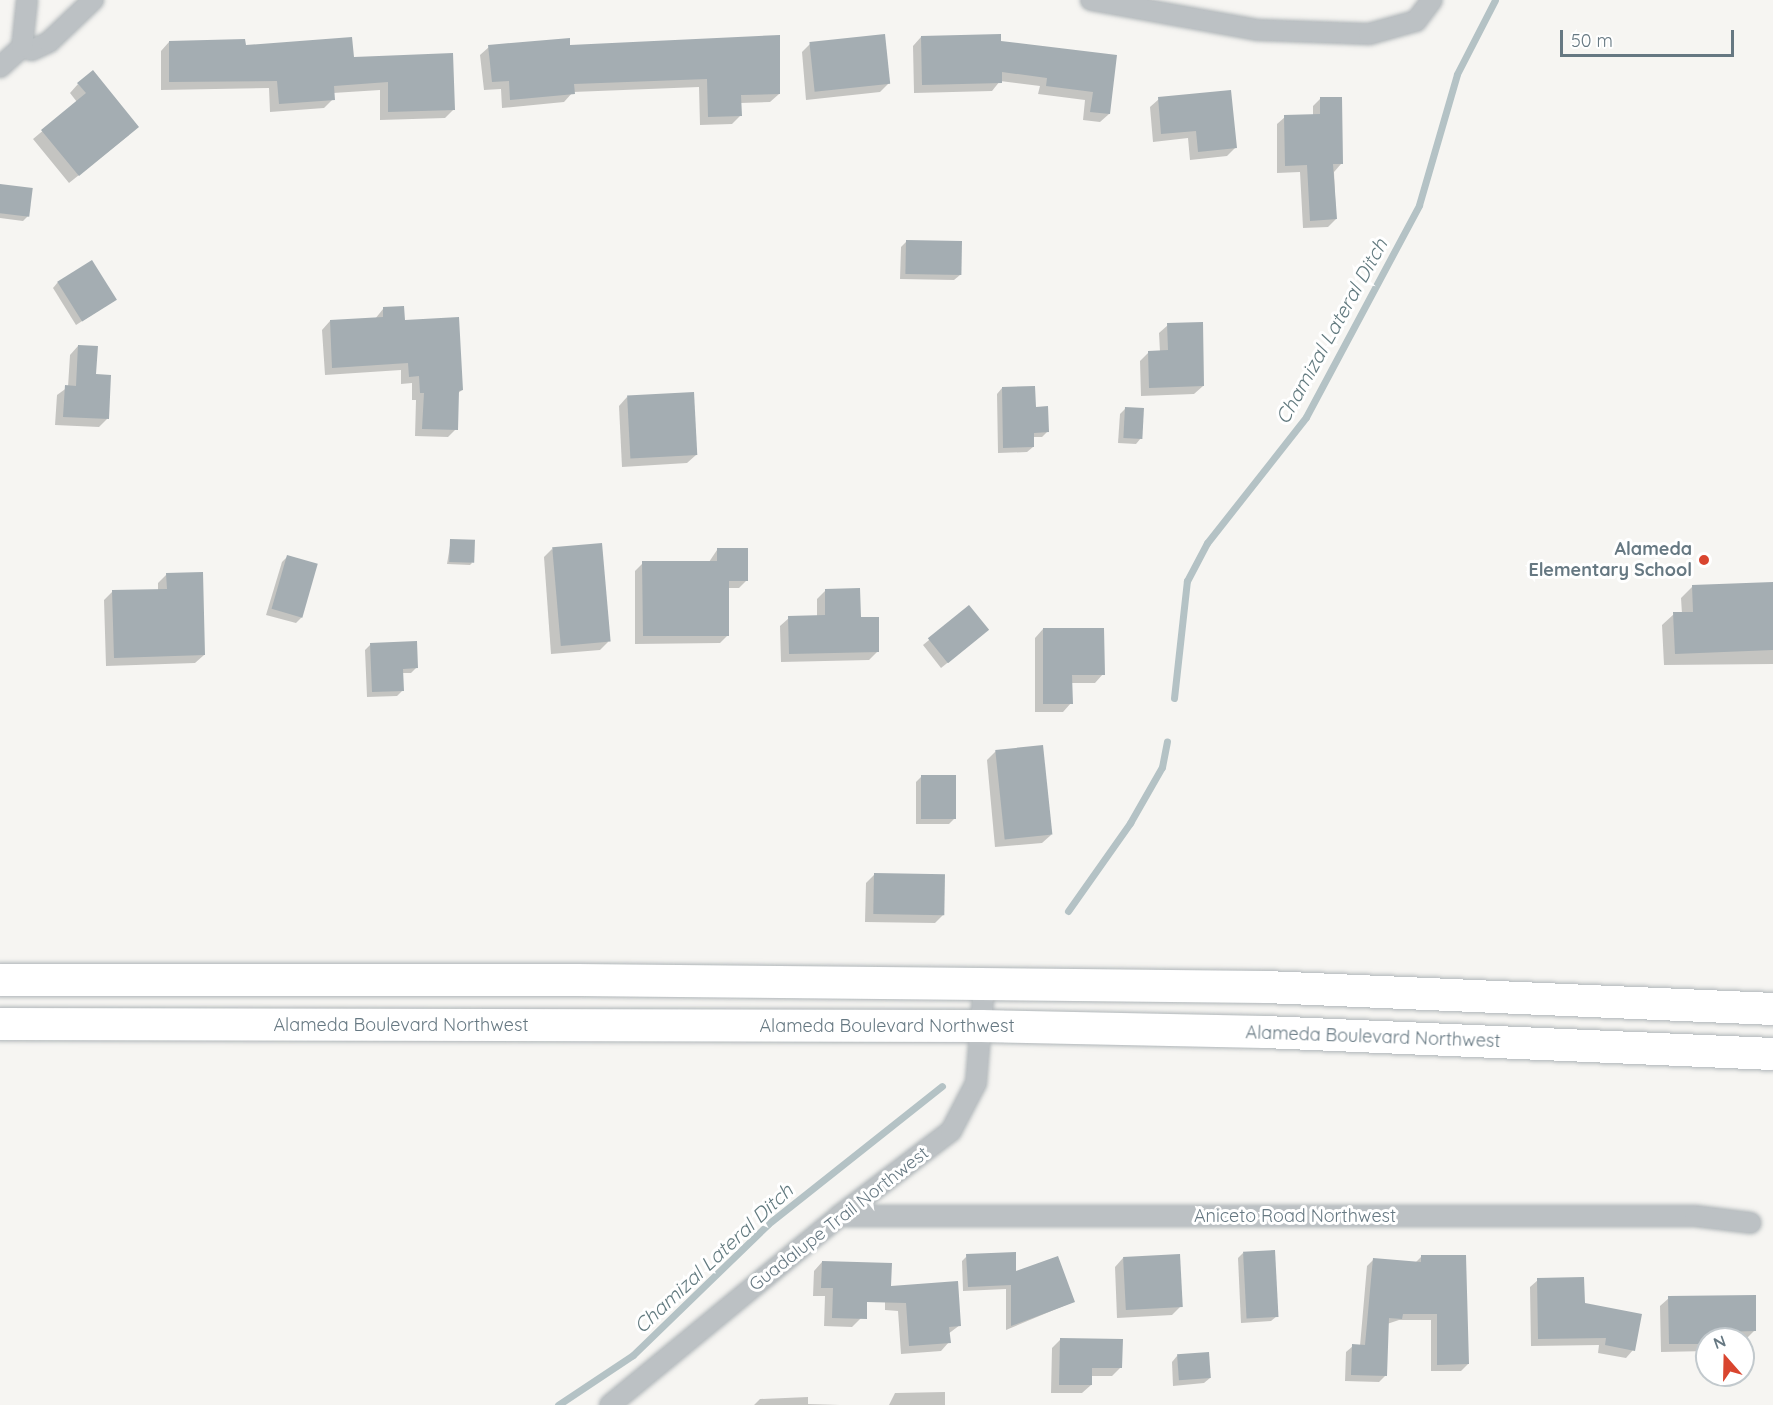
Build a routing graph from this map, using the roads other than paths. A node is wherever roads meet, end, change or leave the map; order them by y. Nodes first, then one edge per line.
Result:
1 (27, 0) edge
2 (93, 0) edge
3 (1091, 0) edge
4 (1432, 0) edge
5 (22, 47) junction
6 (0, 67) edge
7 (0, 980) edge
8 (984, 986) junction
9 (1773, 1009) edge
10 (0, 1024) edge
11 (981, 1026) junction
12 (1773, 1054) edge
13 (839, 1216) junction
14 (1751, 1223) dead end
15 (610, 1405) edge

1 - 5 street
2 - 5 street
3 - 4 street
5 - 6 street
7 - 8 main road
8 - 9 main road
8 - 11 street, Guadalupe Trail Northwest
10 - 11 main road, Alameda Boulevard Northwest
11 - 12 main road, Alameda Boulevard Northwest
11 - 13 street, Guadalupe Trail Northwest
13 - 14 street, Aniceto Road Northwest
13 - 15 street, Guadalupe Trail Northwest

